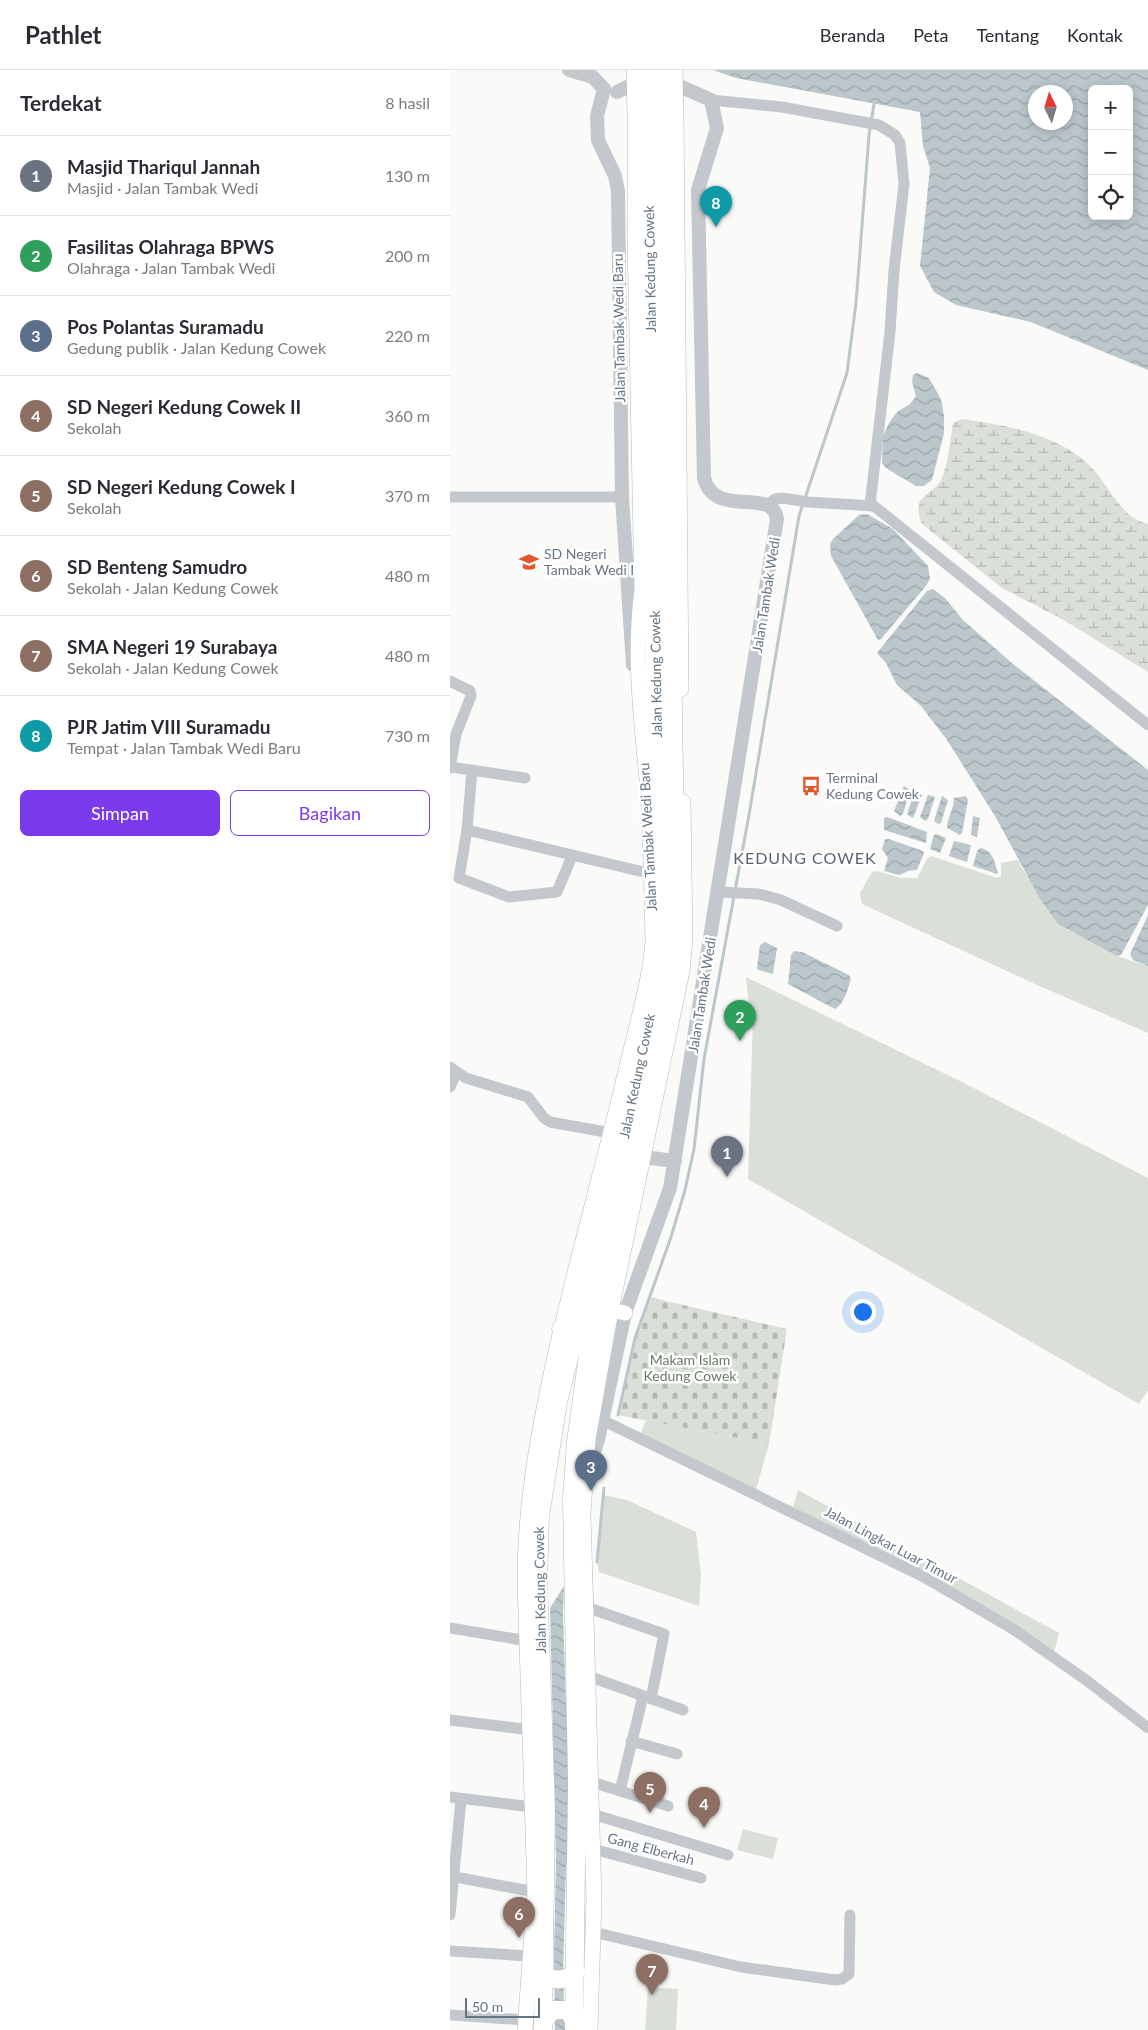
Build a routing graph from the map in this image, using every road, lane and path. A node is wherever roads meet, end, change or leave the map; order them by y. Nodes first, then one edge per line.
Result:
1 (569, 70) edge
2 (634, 70) edge
3 (647, 70) edge
4 (662, 70) edge
5 (675, 70) edge
6 (611, 91) junction
7 (711, 100) junction
8 (655, 114) junction
9 (450, 497) edge
10 (622, 497) junction
11 (768, 505) junction
12 (870, 505) junction
13 (450, 681) edge
14 (639, 701) junction
15 (1148, 725) edge
16 (450, 768) edge
17 (472, 770) junction
18 (525, 778) dead end
19 (467, 830) junction
20 (572, 856) junction
21 (652, 874) junction
22 (723, 892) junction
23 (838, 926) dead end
24 (453, 1070) edge
25 (450, 1087) edge
26 (611, 1134) junction
27 (643, 1157) junction
28 (675, 1161) junction
29 (618, 1312) junction
30 (561, 1329) junction
31 (572, 1349) junction
32 (602, 1420) junction
33 (585, 1479) junction
34 (581, 1576) junction
35 (579, 1602) junction
36 (450, 1628) edge
37 (528, 1641) junction
38 (588, 1676) junction
39 (647, 1697) junction
40 (683, 1710) dead end
41 (450, 1720) edge
42 (1148, 1728) edge
43 (531, 1730) junction
44 (631, 1741) junction
45 (677, 1754) dead end
46 (584, 1782) junction
47 (620, 1791) junction
48 (455, 1798) edge
49 (668, 1806) dead end
50 (539, 1808) junction
51 (592, 1814) junction
52 (593, 1849) junction
53 (453, 1850) edge
54 (728, 1855) dead end
55 (452, 1876) edge
56 (701, 1878) dead end
57 (535, 1892) junction
58 (450, 1912) edge
59 (850, 1915) dead end
60 (592, 1932) junction
61 (450, 1951) edge
62 (529, 1956) junction
63 (560, 1976) junction
64 (450, 2014) edge
65 (564, 2022) edge
66 (525, 2025) edge

1 - 6 street
2 - 8 main road, bridge
3 - 8 highway, bridge
4 - 8 highway, bridge
5 - 8 main road, bridge
6 - 7 street
6 - 10 street, Jalan Tambak Wedi Baru
7 - 11 street
7 - 12 street
8 - 14 main road
8 - 27 main road, Jalan Kedung Cowek
8 - 31 highway, Jalan Kedung Cowek
8 - 34 highway, Jalan Kedung Cowek
9 - 10 street
10 - 14 street, Jalan Tambak Wedi Baru
11 - 12 street
11 - 22 street, Jalan Tambak Wedi
12 - 15 street
13 - 16 street
14 - 21 main road, Jalan Tambak Wedi Baru
16 - 17 street
17 - 18 street
17 - 19 street
19 - 20 street
19 - 20 street
20 - 21 street
21 - 26 main road, Jalan Tambak Wedi Baru
22 - 23 street
22 - 28 street, Jalan Tambak Wedi
24 - 25 street
24 - 26 street
26 - 30 main road, Jalan Kedung Cowek
27 - 28 street
27 - 29 main road, Jalan Kedung Cowek
28 - 29 street, Jalan Tambak Wedi
29 - 32 street, Jalan Tambak Wedi
29 - 33 main road, Jalan Kedung Cowek
30 - 31 highway
30 - 37 main road, Jalan Kedung Cowek
31 - 50 highway, Jalan Kedung Cowek
32 - 33 street, Jalan Tambak Wedi
32 - 42 street, Jalan Lingkar Luar Timur
33 - 34 main road, Jalan Kedung Cowek
34 - 35 highway, Jalan Kedung Cowek
35 - 38 main road, Jalan Kedung Cowek
35 - 39 street
35 - 46 highway, Jalan Kedung Cowek
36 - 37 street
37 - 43 main road, Jalan Kedung Cowek
38 - 39 street
38 - 46 main road, Jalan Kedung Cowek
39 - 40 street
39 - 44 street
41 - 43 street
43 - 50 main road, Jalan Kedung Cowek
44 - 45 street
44 - 47 street
46 - 47 street
46 - 51 main road, Jalan Kedung Cowek
46 - 63 highway, Jalan Kedung Cowek
47 - 49 street
48 - 50 street
48 - 53 street
50 - 57 main road, Jalan Kedung Cowek
50 - 63 highway, Jalan Kedung Cowek
51 - 52 main road, Jalan Kedung Cowek
51 - 54 street
52 - 56 street, Gang Elberkah
52 - 60 main road, Jalan Kedung Cowek
53 - 55 street
55 - 57 street
55 - 58 street
57 - 62 main road, Jalan Kedung Cowek
59 - 60 street
60 - 65 main road, Jalan Kedung Cowek
61 - 62 street
62 - 66 main road, Jalan Kedung Cowek
63 - 65 highway, Jalan Kedung Cowek
63 - 65 highway, Jalan Kedung Cowek
64 - 66 street

